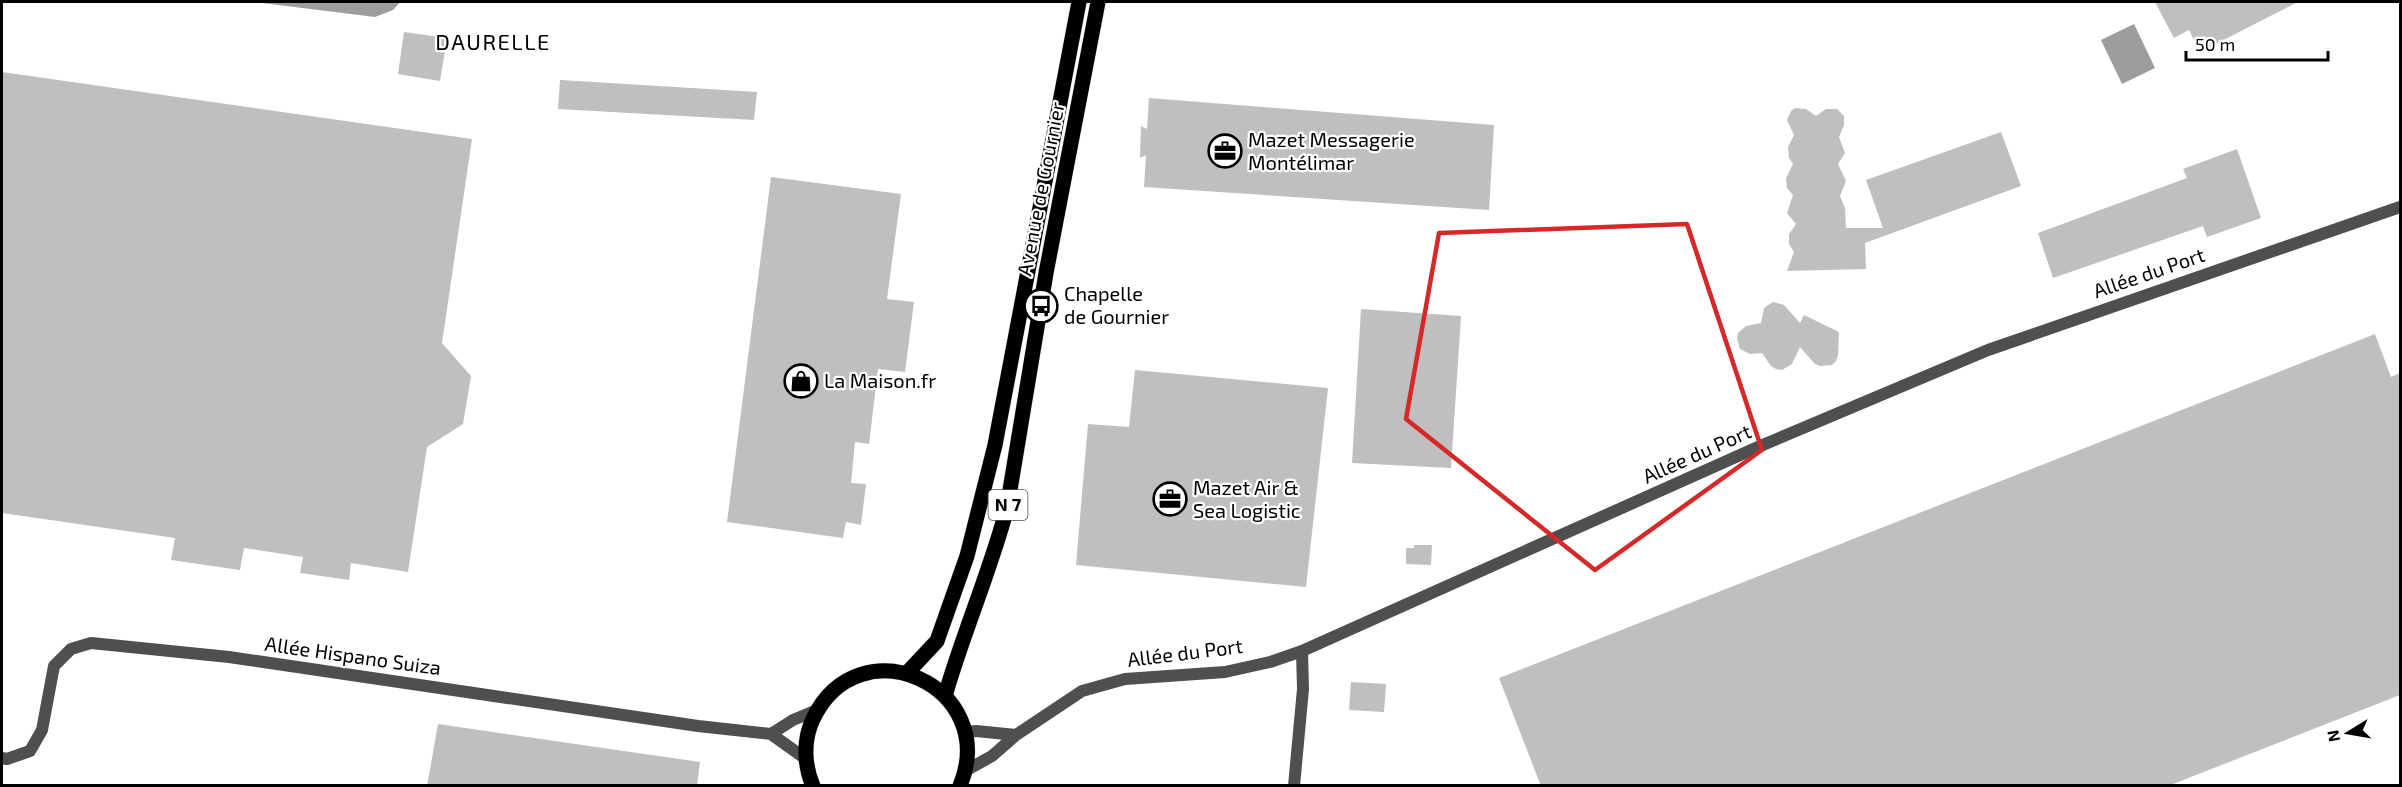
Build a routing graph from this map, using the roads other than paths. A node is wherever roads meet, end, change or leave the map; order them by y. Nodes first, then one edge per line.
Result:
1 (1078, 2) edge
2 (1098, 2) edge
3 (2400, 207) edge
4 (1302, 651) junction
5 (907, 674) junction
6 (945, 696) junction
7 (817, 710) junction
8 (965, 732) junction
9 (771, 734) junction
10 (1016, 735) junction
11 (2, 758) edge
12 (806, 759) junction
13 (962, 778) edge
14 (813, 786) edge
15 (1294, 786) edge

1 - 5 main road, Avenue de Gournier / N 7
2 - 6 main road, Avenue de Gournier / N 7
3 - 4 street, Allée du Port
4 - 10 street, Allée du Port
4 - 15 street
5 - 6 main road
5 - 7 main road
6 - 8 main road
7 - 9 street
7 - 12 main road
8 - 10 street
8 - 13 main road
9 - 11 street, Allée Hispano Suiza
9 - 12 street, Allée Hispano Suiza
10 - 13 street, Allée du Port
12 - 14 main road

